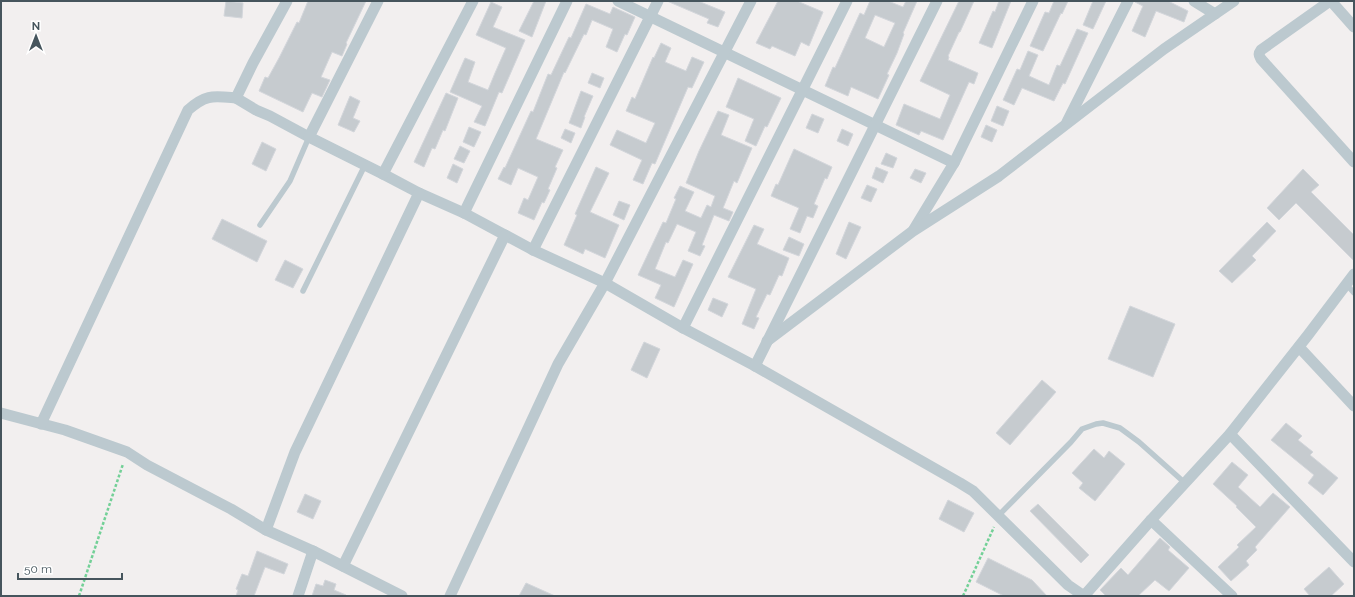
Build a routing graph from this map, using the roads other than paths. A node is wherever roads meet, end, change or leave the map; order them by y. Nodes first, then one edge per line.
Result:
1 (287, 1) edge
2 (378, 1) edge
3 (473, 1) edge
4 (567, 1) edge
5 (618, 1) edge
6 (658, 1) edge
7 (751, 1) edge
8 (847, 1) edge
9 (937, 1) edge
10 (1033, 1) edge
11 (1128, 1) edge
12 (1194, 1) edge
13 (1234, 1) edge
14 (1330, 1) edge
15 (1215, 14) junction
16 (650, 17) junction
17 (1354, 27) edge
18 (725, 53) junction
19 (803, 90) junction
20 (236, 98) junction
21 (875, 125) junction
22 (1065, 125) junction
23 (309, 137) junction
24 (1354, 162) edge
25 (954, 163) junction
26 (365, 165) junction
27 (383, 174) junction
28 (418, 193) junction
29 (464, 213) junction
30 (260, 225) dead end
31 (913, 231) junction
32 (505, 235) junction
33 (533, 250) junction
34 (1354, 274) edge
35 (605, 283) junction
36 (1350, 288) edge
37 (303, 291) dead end
38 (683, 328) junction
39 (768, 341) junction
40 (1299, 347) junction
41 (755, 366) junction
42 (1354, 406) edge
43 (1, 413) edge
44 (41, 424) junction
45 (1230, 434) junction
46 (1185, 483) junction
47 (998, 516) junction
48 (1151, 520) junction
49 (266, 530) junction
50 (313, 551) junction
51 (1354, 562) edge
52 (343, 566) junction
53 (298, 596) edge
54 (402, 596) edge
55 (450, 596) edge
56 (1084, 596) edge
57 (1232, 596) edge

1 - 20 street
2 - 23 street
3 - 27 street
4 - 29 street
5 - 16 street
6 - 16 street
7 - 18 street
8 - 19 street
9 - 21 street
10 - 25 street
11 - 22 street
12 - 15 street
13 - 15 street
14 - 17 street
14 - 24 street
15 - 22 street
16 - 18 street
16 - 33 street
18 - 19 street
18 - 35 street
19 - 21 street
19 - 38 street
20 - 23 street
20 - 44 street
21 - 25 street
21 - 39 street
22 - 31 street
23 - 26 street
23 - 30 lane
25 - 31 street
26 - 27 street
26 - 37 lane
27 - 28 street
28 - 29 street
28 - 49 street
29 - 32 street
31 - 39 street
32 - 33 street
32 - 52 street
33 - 35 street
34 - 36 street
35 - 38 street
35 - 55 street
36 - 40 street
38 - 41 street
39 - 41 street
40 - 42 street
40 - 45 street
41 - 47 street
43 - 44 street
44 - 49 street
45 - 46 street
45 - 51 street
46 - 47 lane
46 - 48 street
47 - 56 street
48 - 56 street
48 - 57 street
49 - 50 street
50 - 52 street
50 - 53 street
52 - 54 street

